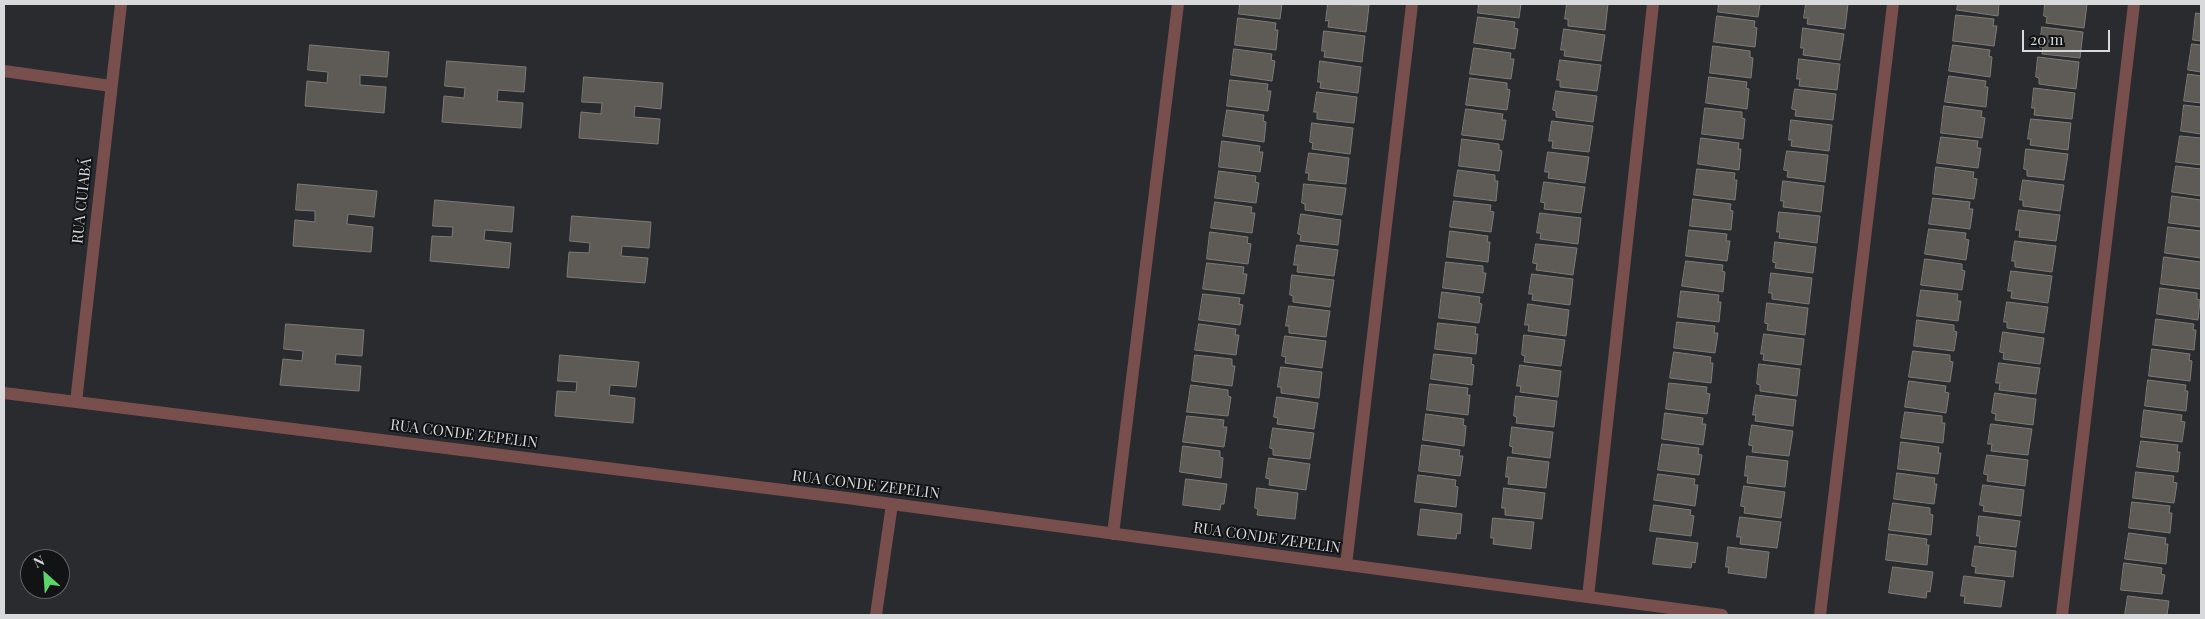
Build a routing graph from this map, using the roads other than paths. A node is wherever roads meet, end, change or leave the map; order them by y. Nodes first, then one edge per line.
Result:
1 (122, 4) edge
2 (1178, 4) edge
3 (1412, 4) edge
4 (1653, 4) edge
5 (1893, 4) edge
6 (2134, 4) edge
7 (4, 71) edge
8 (111, 86) junction
9 (4, 393) edge
10 (76, 402) junction
11 (892, 504) junction
12 (1113, 534) junction
13 (1346, 565) junction
14 (1588, 597) junction
15 (876, 615) edge
16 (1722, 615) edge
17 (1820, 615) edge
18 (2062, 615) edge

1 - 8 street, RUA CUIABÁ
2 - 12 street
3 - 13 street
4 - 14 street
5 - 17 street
6 - 18 street
7 - 8 street
8 - 10 street, RUA CUIABÁ
9 - 10 street, RUA CONDE ZEPELIN
10 - 11 street, RUA CONDE ZEPELIN
11 - 12 street, RUA CONDE ZEPELIN
11 - 15 street
12 - 13 street, RUA CONDE ZEPELIN
13 - 14 street, RUA CONDE ZEPELIN
14 - 16 street, RUA CONDE ZEPELIN

